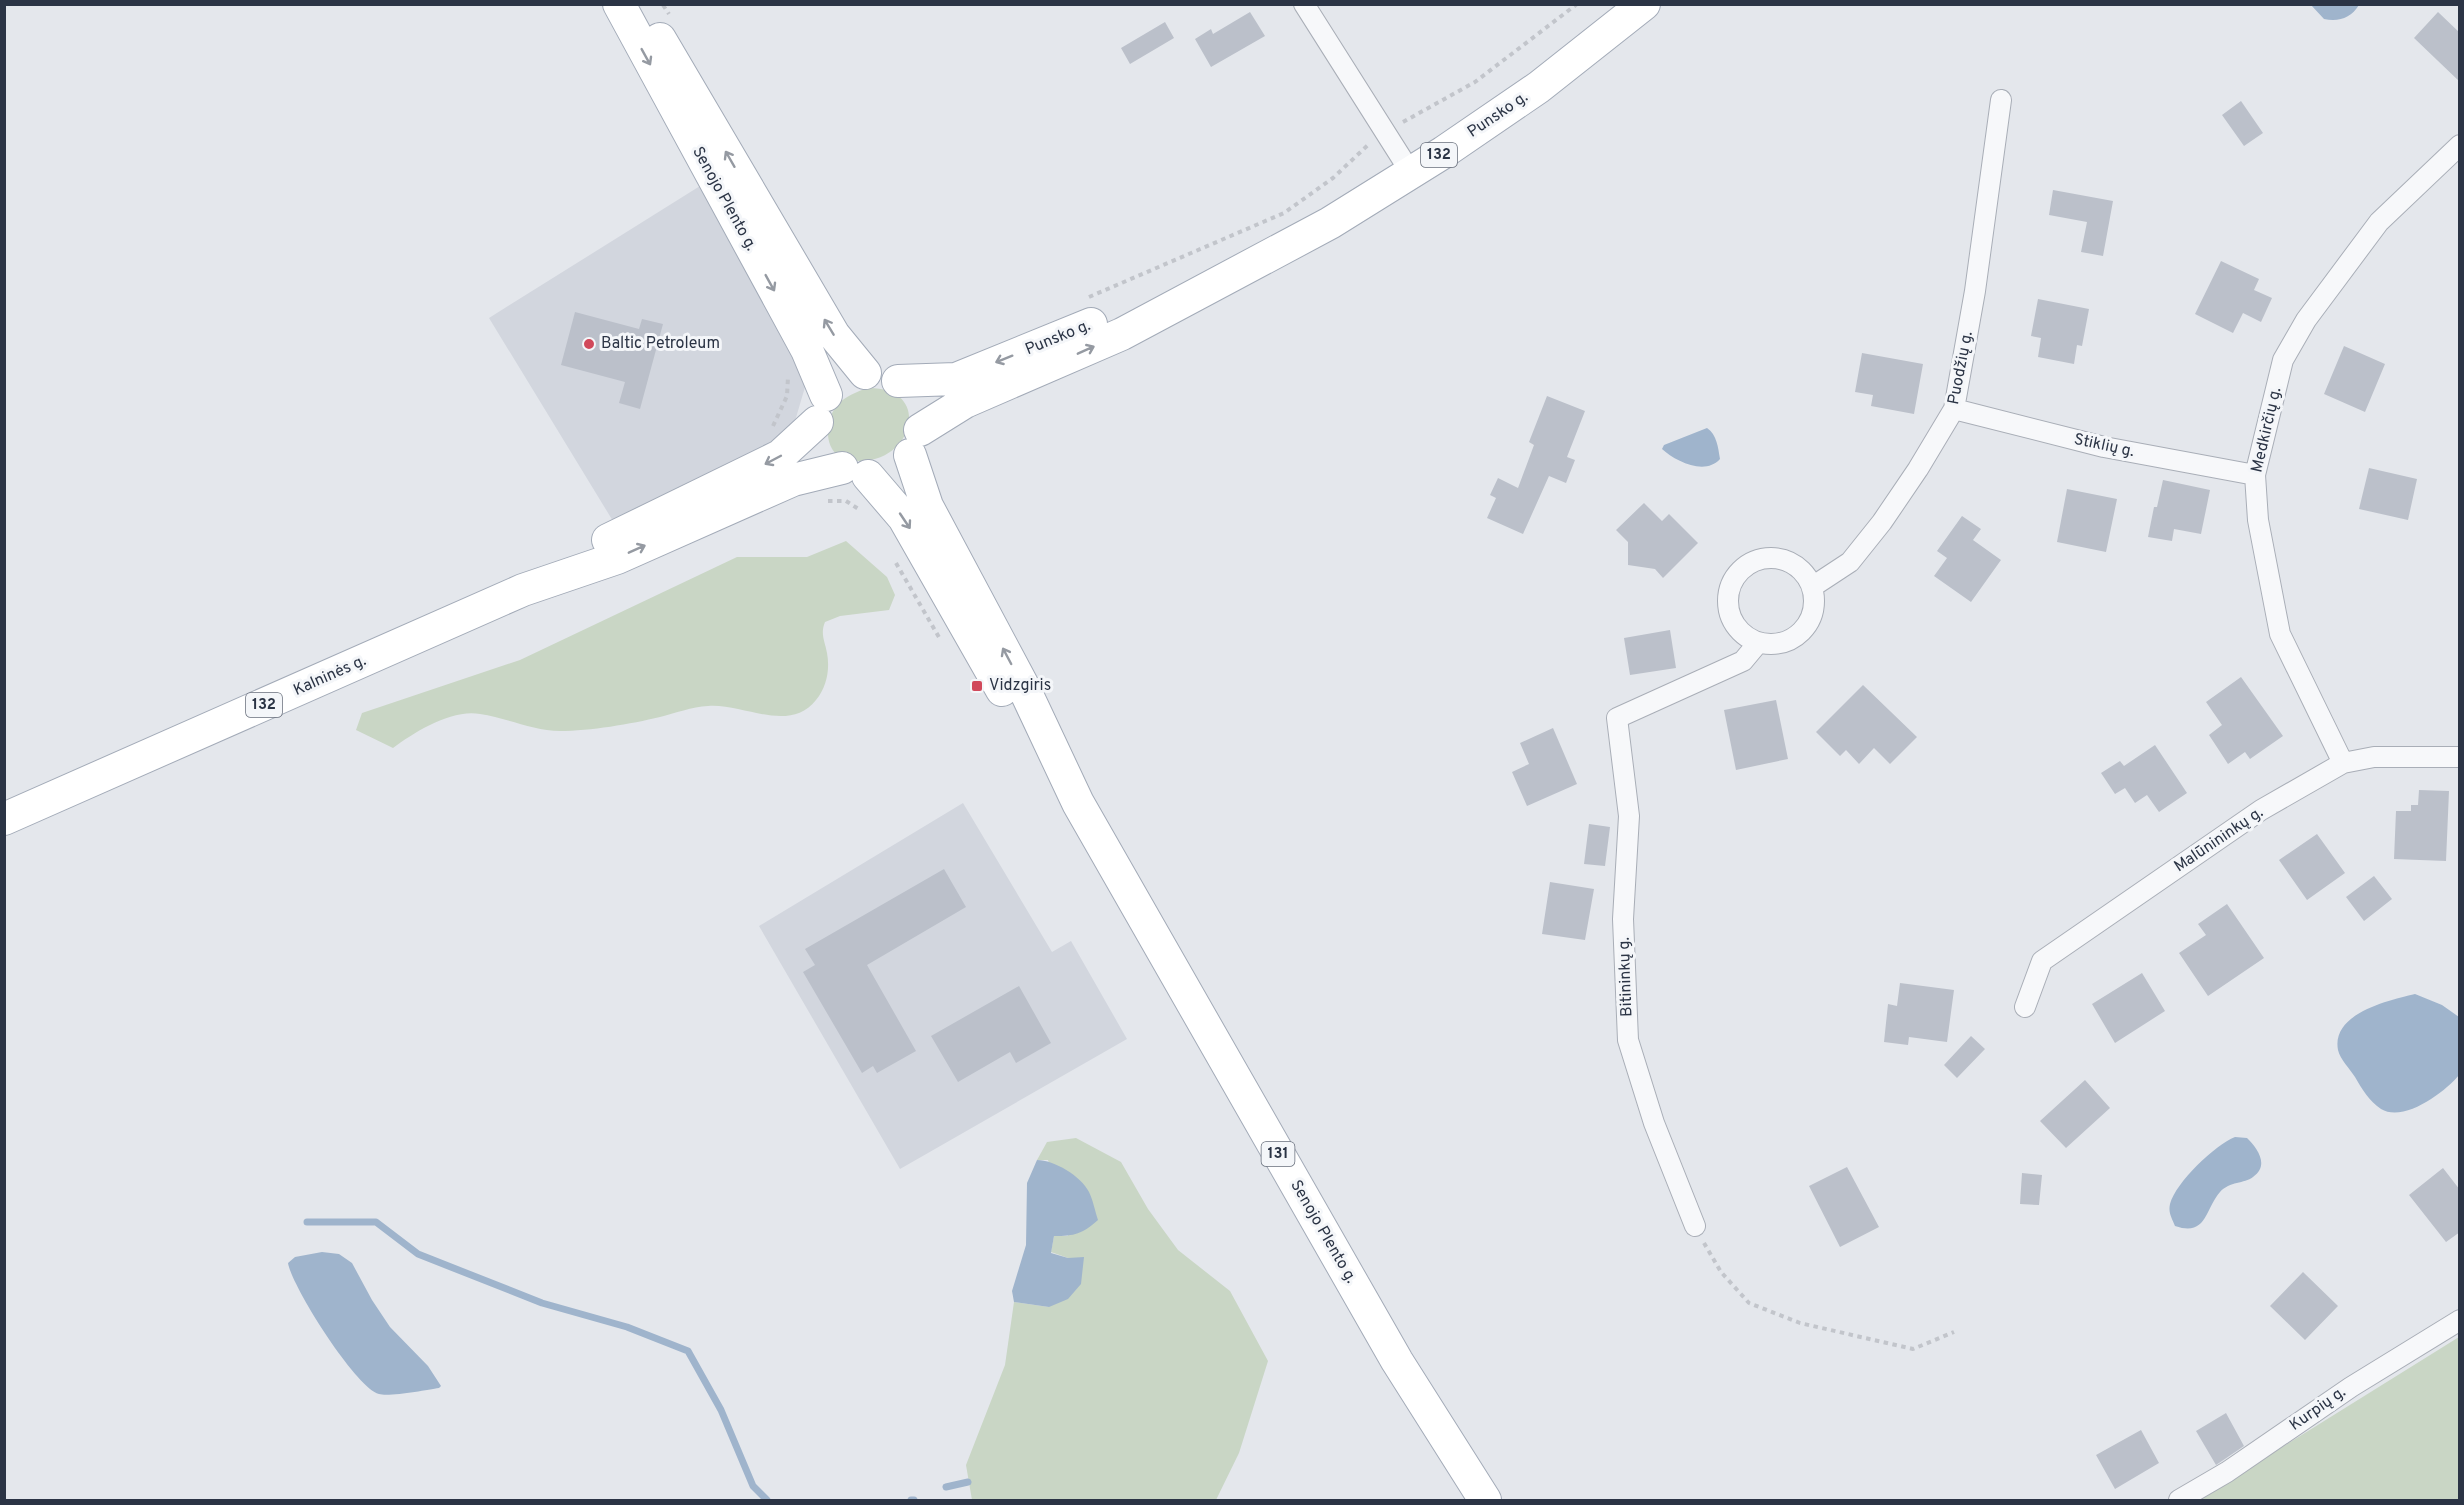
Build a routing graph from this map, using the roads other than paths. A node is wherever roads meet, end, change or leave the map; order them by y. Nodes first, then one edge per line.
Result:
1 (620, 4) edge
2 (640, 4) edge
3 (1304, 4) edge
4 (1644, 4) edge
5 (2001, 100) dead end
6 (2460, 144) edge
7 (1411, 173) junction
8 (1217, 281) junction
9 (865, 372) junction
10 (898, 381) junction
11 (821, 409) junction
12 (1954, 409) junction
13 (915, 443) junction
14 (855, 472) junction
15 (2255, 475) junction
16 (1812, 587) junction
17 (523, 590) junction
18 (1758, 643) junction
19 (2460, 757) edge
20 (2343, 763) junction
21 (1078, 803) junction
22 (4, 819) edge
23 (2025, 1007) dead end
24 (1695, 1227) road end
25 (2460, 1320) edge
26 (1485, 1500) edge
27 (2179, 1500) edge

1 -> 11 main road, Senojo Plento g.
9 -> 2 main road, Senojo Plento g.
3 - 7 street
4 - 7 main road, Punsko g. / 132
5 - 12 street, Puodžių g.
6 - 15 street, Medkirčių g.
7 - 8 main road, Punsko g. / 132
8 -> 10 main road, Punsko g.
13 -> 8 main road, Punsko g.
9 - 10 main road
9 - 11 main road
10 - 13 main road
11 - 14 main road
11 -> 17 main road, Kalninės g.
12 - 15 street, Stiklių g.
12 - 16 street, Puodžių g.
13 - 14 main road
21 -> 13 main road, Senojo Plento g.
17 -> 14 main road, Kalninės g.
14 -> 21 main road, Senojo Plento g.
15 - 20 street, Medkirčių g.
16 - 18 street
16 - 18 street
17 - 22 main road, Kalninės g. / 132
18 - 24 street, Bitininkų g.
19 - 20 street, Malūnininkų g.
20 - 23 street, Malūnininkų g.
21 - 26 main road, Senojo Plento g. / 131
25 - 27 street, Kurpių g.

